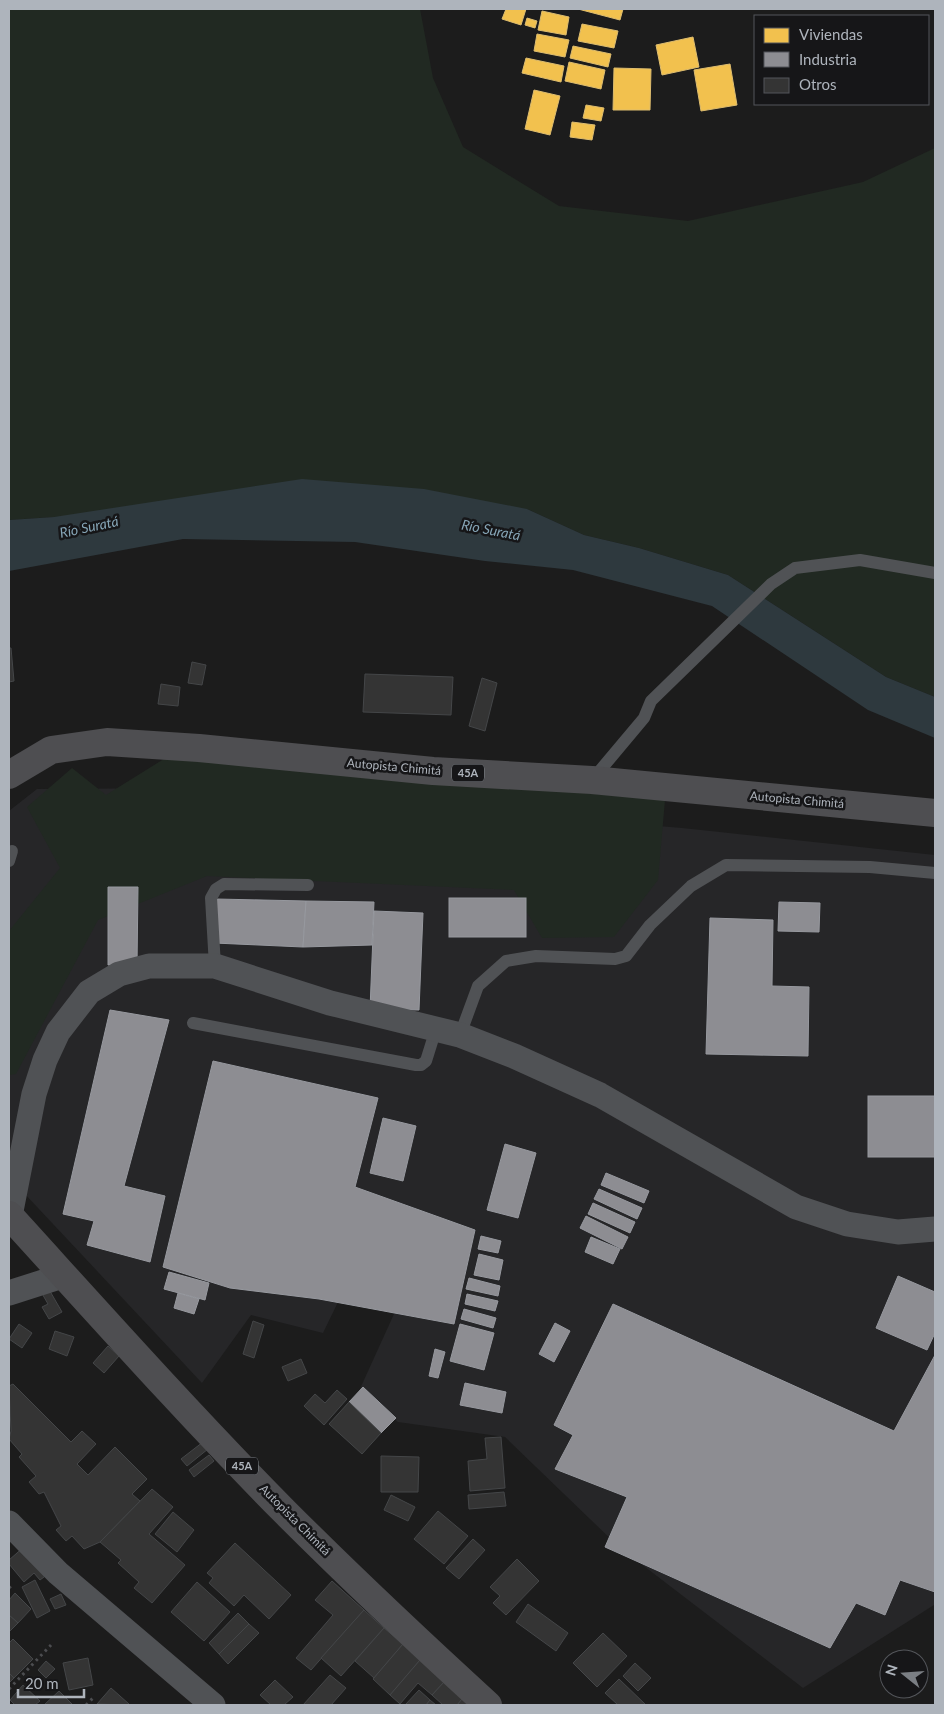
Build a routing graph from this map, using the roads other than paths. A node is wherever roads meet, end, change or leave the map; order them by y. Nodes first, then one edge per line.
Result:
1 (935, 573) edge
2 (9, 775) edge
3 (592, 780) junction
4 (935, 813) edge
5 (935, 873) edge
6 (308, 885) dead end
7 (215, 966) junction
8 (193, 1023) dead end
9 (436, 1030) junction
10 (460, 1035) junction
11 (34, 1094) junction
12 (9, 1120) edge
13 (9, 1217) edge
14 (935, 1229) edge
15 (62, 1276) junction
16 (9, 1293) edge
17 (9, 1523) edge
18 (213, 1705) edge
19 (488, 1705) edge

1 - 3 lane
2 - 3 highway, Autopista Chimitá / 45A
3 - 4 highway, Autopista Chimitá / 45A
5 - 10 lane
6 - 7 lane
7 - 9 street
7 - 11 street
8 - 9 lane
9 - 10 street
10 - 14 street
11 - 12 street
11 - 13 street
13 - 15 highway, Autopista Chimitá / 45A
15 - 16 street
15 - 19 highway, Autopista Chimitá / 45A
17 - 18 street

